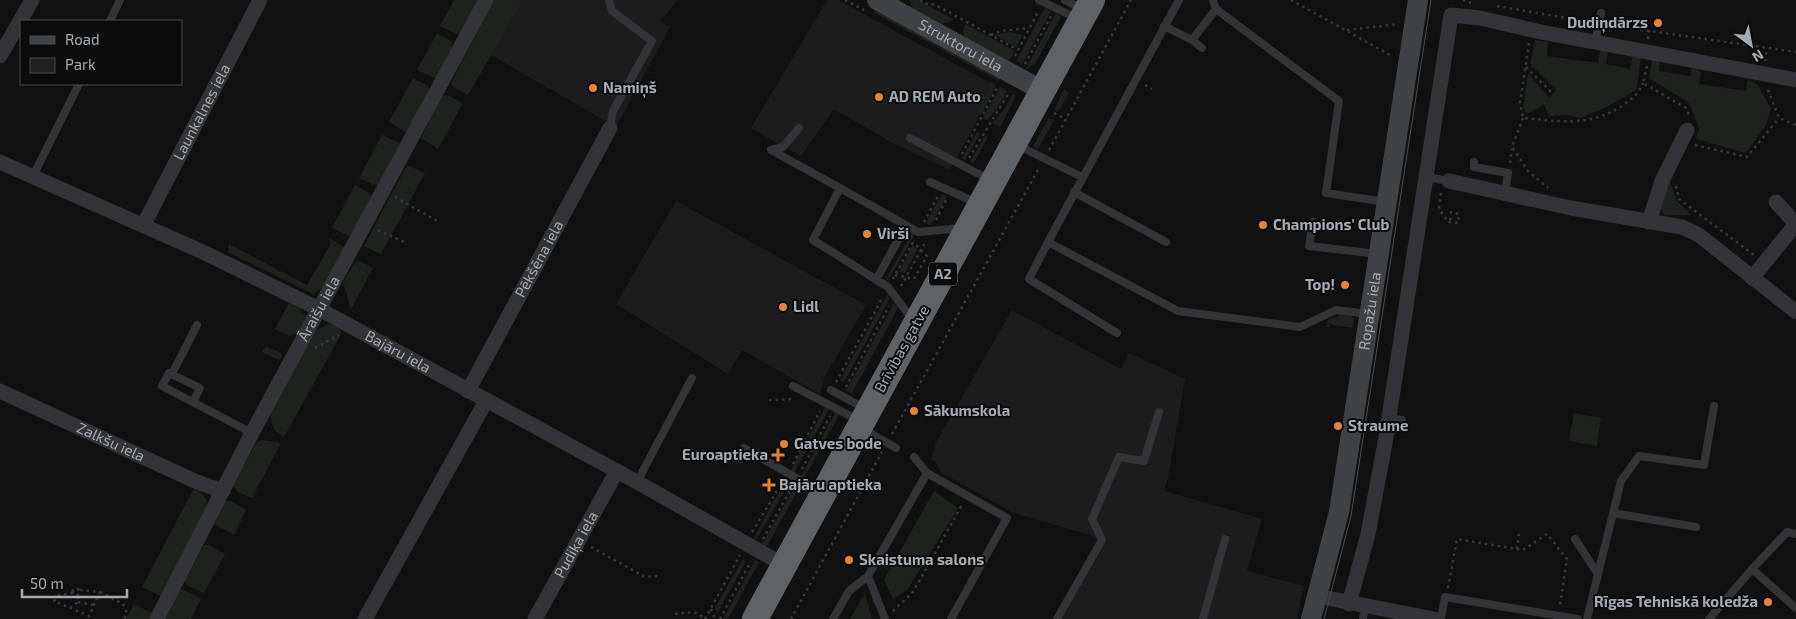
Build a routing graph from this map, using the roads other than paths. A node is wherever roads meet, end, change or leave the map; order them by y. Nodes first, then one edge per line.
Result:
1 (32, 0) edge
2 (120, 0) edge
3 (260, 0) edge
4 (486, 0) edge
5 (609, 0) edge
6 (877, 0) edge
7 (1179, 0) edge
8 (1213, 0) edge
9 (1418, 0) edge
10 (1041, 1) edge
11 (901, 6) edge
12 (1081, 8) edge
13 (1216, 9) junction
14 (1601, 12) dead end
15 (21, 20) edge
16 (110, 20) edge
17 (20, 21) edge
18 (1164, 26) junction
19 (1192, 40) junction
20 (1595, 42) junction
21 (1202, 48) dead end
22 (0, 56) edge
23 (1796, 80) edge
24 (78, 85) edge
25 (1047, 101) junction
26 (610, 128) joint
27 (799, 128) dead end
28 (1684, 136) road end
29 (910, 138) dead end
30 (1015, 144) junction
31 (0, 162) edge
32 (1474, 162) dead end
33 (33, 176) junction
34 (1426, 177) junction
35 (1082, 178) junction
36 (930, 182) dead end
37 (994, 182) junction
38 (1445, 185) joint
39 (840, 188) junction
40 (1074, 192) junction
41 (1506, 194) junction
42 (1386, 202) junction
43 (1776, 202) dead end
44 (975, 216) junction
45 (1313, 222) dead end
46 (1649, 222) junction
47 (144, 224) junction
48 (906, 226) junction
49 (1048, 242) junction
50 (1166, 242) dead end
51 (1378, 254) junction
52 (1752, 278) junction
53 (876, 280) junction
54 (319, 309) junction
55 (1796, 312) edge
56 (1369, 314) junction
57 (915, 324) junction
58 (197, 325) dead end
59 (1117, 333) dead end
60 (172, 374) junction
61 (692, 378) dead end
62 (792, 386) dead end
63 (831, 390) dead end
64 (0, 391) edge
65 (468, 392) junction
66 (486, 401) junction
67 (193, 402) junction
68 (1714, 406) dead end
69 (1159, 412) dead end
70 (863, 420) junction
71 (252, 434) junction
72 (744, 448) dead end
73 (896, 448) dead end
74 (914, 457) dead end
75 (617, 471) junction
76 (927, 473) junction
77 (637, 482) junction
78 (223, 491) junction
79 (823, 493) junction
80 (1613, 513) junction
81 (1696, 527) dead end
82 (1796, 534) edge
83 (1225, 539) dead end
84 (1575, 539) dead end
85 (784, 565) junction
86 (1752, 569) junction
87 (1598, 574) junction
88 (868, 576) junction
89 (1317, 596) junction
90 (1349, 604) junction
91 (1796, 608) edge
92 (1364, 613) edge
93 (157, 619) edge
94 (365, 619) edge
95 (535, 619) edge
96 (755, 619) edge
97 (833, 619) edge
98 (885, 619) edge
99 (951, 619) edge
100 (1057, 619) edge
101 (1203, 619) edge
102 (1311, 619) edge
103 (1434, 619) edge
104 (1441, 619) edge
105 (1578, 619) edge
106 (1587, 619) edge
107 (1709, 619) edge

1 - 15 street
2 - 16 lane
3 - 47 street, Launkalnes iela
4 - 54 street, Āraišu iela
5 - 26 lane
6 - 11 street, Struktoru iela
7 - 18 lane
8 - 13 lane
9 - 42 street, Ropažu iela
10 - 12 lane
11 - 25 street, Struktoru iela
12 - 25 highway, Brīvības gatve / A2
13 - 19 lane
13 - 42 lane
14 - 20 lane
17 - 22 street
18 - 19 lane
18 - 35 lane
19 - 21 lane
20 - 23 street
20 - 34 street
24 - 33 lane
25 - 30 highway, Brīvības gatve / A2
26 - 65 street, Pēkšēna iela
27 - 39 lane
28 - 46 street
29 - 37 lane
30 - 35 lane
30 - 37 highway, Brīvības gatve / A2
31 - 33 street, Bajāru iela
32 - 41 lane
33 - 47 street, Bajāru iela
34 - 38 lane
34 - 90 street
35 - 40 lane
36 - 44 lane
37 - 44 highway, Brīvības gatve / A2
38 - 41 street
39 - 48 lane
39 - 53 lane
40 - 49 lane
40 - 50 lane
41 - 46 street
42 - 51 street, Ropažu iela
43 - 52 street
44 - 48 lane
44 - 57 highway, Brīvības gatve / A2
45 - 51 lane
46 - 52 street
47 - 54 street, Bajāru iela
48 - 53 lane
49 - 56 lane
49 - 59 lane
51 - 56 street, Ropažu iela
52 - 55 street
53 - 57 lane
54 - 65 street, Bajāru iela
54 - 71 street, Āraišu iela
56 - 89 street, Ropažu iela
57 - 70 highway, Brīvības gatve / A2
58 - 60 lane
60 - 67 lane
60 - 67 lane
61 - 77 lane
62 - 70 lane
63 - 70 lane
64 - 78 street, Zalkšu iela
65 - 66 street, Bajāru iela
66 - 75 street, Bajāru iela
66 - 94 street
67 - 71 lane
68 - 80 lane
69 - 100 lane
70 - 73 lane
70 - 79 highway, Brīvības gatve / A2
71 - 78 street, Āraišu iela
72 - 79 lane
74 - 76 lane
75 - 77 street, Bajāru iela
75 - 95 street, Pudiķa iela
76 - 88 lane
76 - 99 lane
77 - 85 street, Bajāru iela
78 - 93 street, Āraišu iela
79 - 85 highway, Brīvības gatve / A2
80 - 81 lane
80 - 87 lane
82 - 86 lane
83 - 101 lane
84 - 87 lane
85 - 96 highway, Brīvības gatve / A2
86 - 91 lane
86 - 107 lane
87 - 106 lane
88 - 97 lane
88 - 98 lane
89 - 90 street
89 - 102 street, Ropažu iela
90 - 92 street
92 - 103 street
104 - 105 lane

